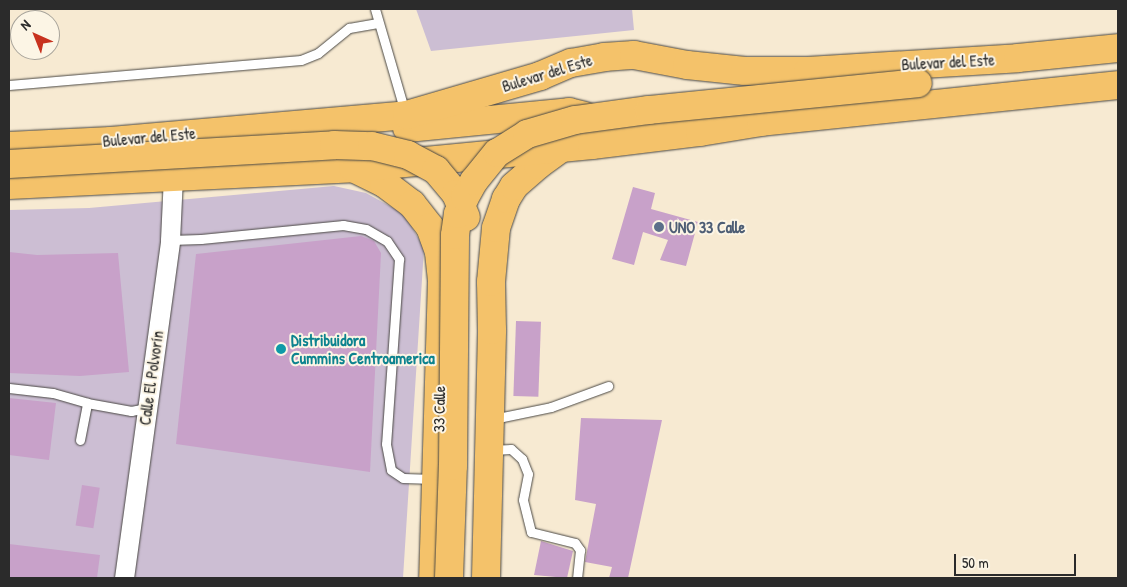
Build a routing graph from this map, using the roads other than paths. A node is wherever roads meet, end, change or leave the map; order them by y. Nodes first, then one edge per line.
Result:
1 (375, 9) edge
2 (378, 23) junction
3 (1118, 48) edge
4 (1018, 58) junction
5 (9, 85) edge
6 (1118, 86) edge
7 (406, 116) junction
8 (330, 122) junction
9 (596, 145) junction
10 (9, 146) edge
11 (561, 148) junction
12 (9, 164) edge
13 (353, 168) junction
14 (173, 176) junction
15 (9, 185) edge
16 (170, 240) junction
17 (442, 281) junction
18 (491, 282) junction
19 (608, 386) dead end
20 (9, 388) edge
21 (88, 403) junction
22 (146, 408) junction
23 (490, 419) junction
24 (80, 440) dead end
25 (489, 450) junction
26 (437, 479) junction
27 (124, 578) edge
28 (432, 578) edge
29 (449, 578) edge
30 (468, 578) edge
31 (486, 578) edge
32 (577, 578) edge

1 - 2 lane
2 - 5 lane
2 - 7 lane
3 - 4 main road, Bulevar del Este
4 - 7 main road, Bulevar del Este
4 - 29 main road, bridge
6 - 9 main road
7 - 8 main road, Bulevar del Este
8 - 9 main road
8 - 10 main road, Bulevar del Este
9 - 11 main road
11 - 13 main road
11 - 18 main road
12 - 30 main road, bridge
13 - 14 main road
13 - 17 main road, 33 Calle
14 - 15 main road
14 - 16 street, Calle El Polvorín
16 - 22 street, Calle El Polvorín
16 - 26 lane
17 - 18 main road
17 - 26 main road, 33 Calle
18 - 23 main road
19 - 23 lane
20 - 21 lane
21 - 22 lane
21 - 24 lane
22 - 27 street, Calle El Polvorín
23 - 25 main road
25 - 31 main road
25 - 32 lane
26 - 28 main road, 33 Calle

